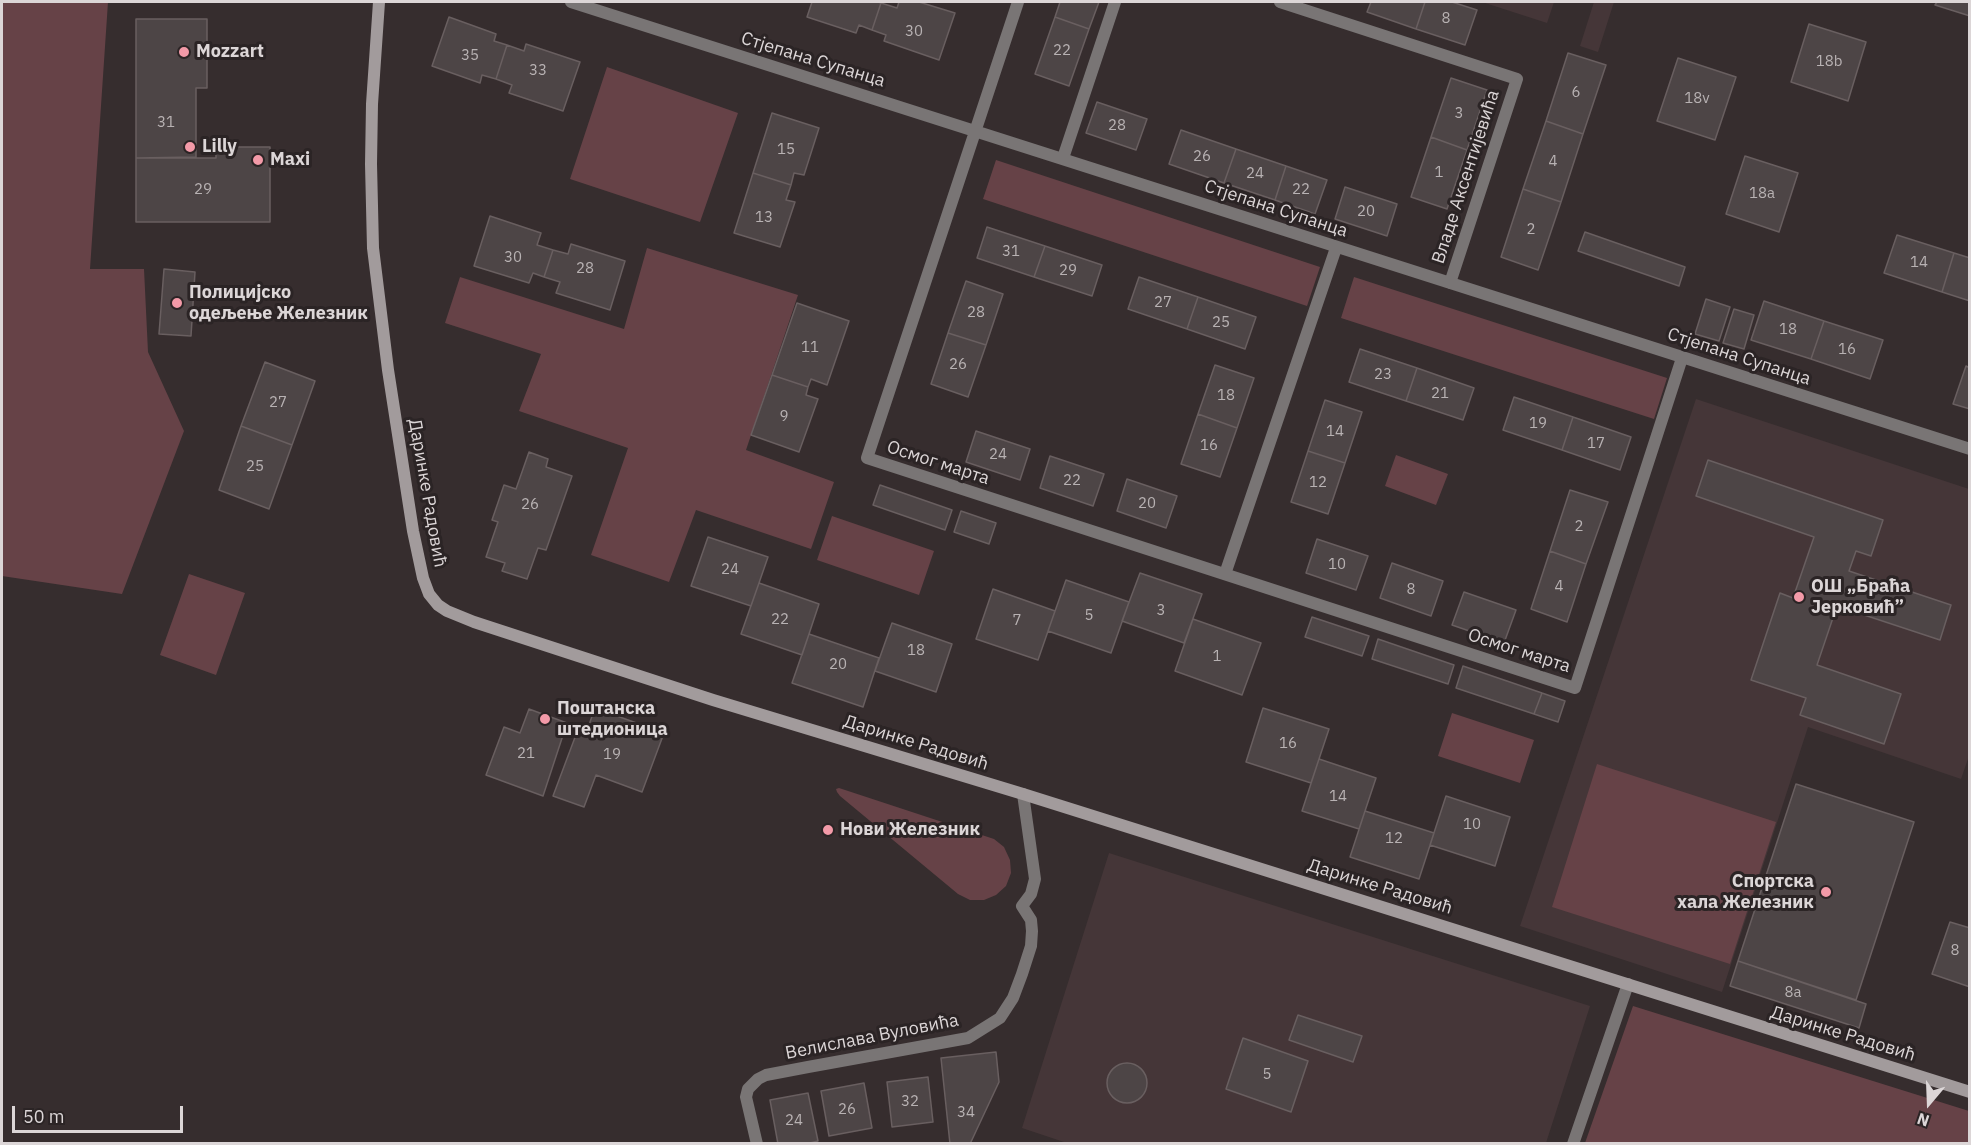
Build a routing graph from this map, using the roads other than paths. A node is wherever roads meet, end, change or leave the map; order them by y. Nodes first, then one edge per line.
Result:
1 (379, 2) edge
2 (571, 2) edge
3 (1018, 2) edge
4 (1115, 2) edge
5 (1280, 2) edge
6 (977, 130) junction
7 (1063, 158) junction
8 (1336, 248) junction
9 (1449, 283) junction
10 (1682, 358) junction
11 (1970, 449) edge
12 (1225, 574) junction
13 (1023, 794) junction
14 (1628, 984) junction
15 (1970, 1092) edge
16 (757, 1143) edge
17 (1574, 1143) edge

1 - 13 street, Даринке Радовић
2 - 6 street, Стјепана Супанца
3 - 6 street
4 - 7 street
5 - 9 street, Владе Аксентијевића
6 - 7 street, Стјепана Супанца
6 - 12 street, Осмог марта
7 - 8 street, Стјепана Супанца
8 - 9 street, Стјепана Супанца
8 - 12 street
9 - 10 street, Стјепана Супанца
10 - 11 street, Стјепана Супанца
10 - 12 street, Осмог марта
13 - 14 street, Даринке Радовић
13 - 16 street, Велислава Вуловића
14 - 15 street, Даринке Радовић
14 - 17 street

